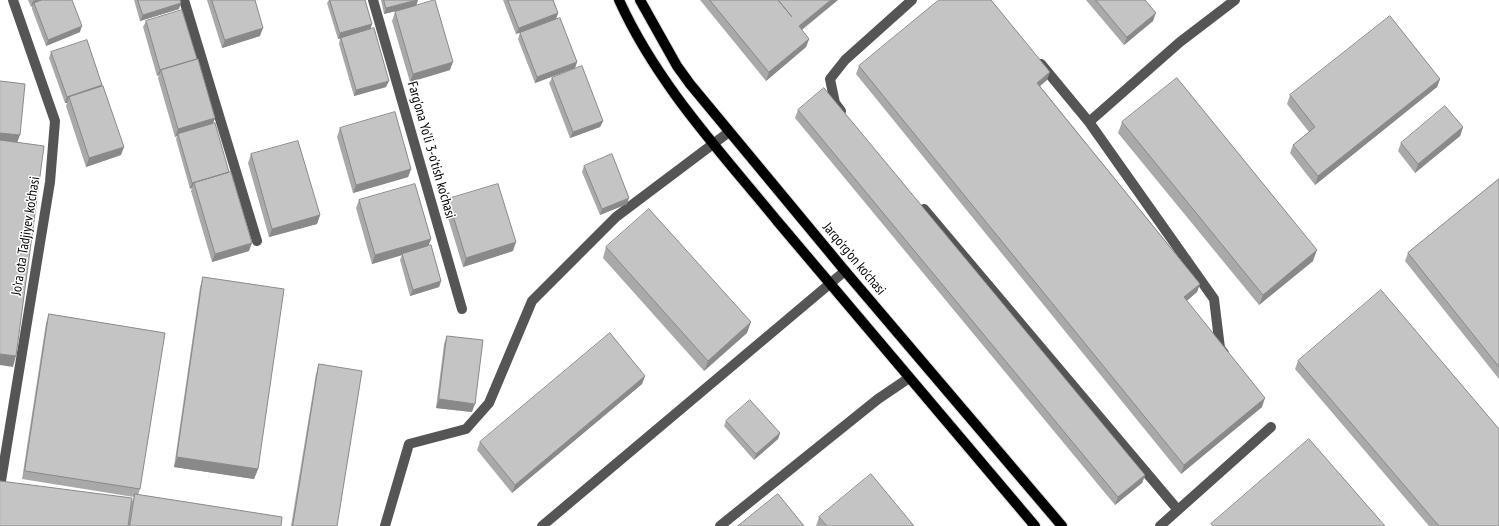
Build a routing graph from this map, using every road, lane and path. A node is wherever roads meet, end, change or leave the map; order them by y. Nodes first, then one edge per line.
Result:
1 (13, 0) edge
2 (184, 0) edge
3 (373, 0) edge
4 (620, 0) edge
5 (640, 0) edge
6 (912, 0) edge
7 (1235, 0) edge
8 (1033, 55) edge
9 (851, 122) edge
10 (1090, 122) junction
11 (729, 132) junction
12 (714, 144) junction
13 (917, 200) edge
14 (257, 241) dead end
15 (845, 271) junction
16 (829, 284) junction
17 (462, 309) dead end
18 (1230, 361) edge
19 (909, 378) junction
20 (1271, 427) dead end
21 (1, 481) edge
22 (1178, 510) junction
23 (386, 526) edge
24 (542, 526) edge
25 (720, 526) edge
26 (1035, 526) edge
27 (1062, 526) edge
28 (1160, 526) edge

1 - 21 street, Jo'ra ota Tadjiyev ko'chasi
2 - 14 street
3 - 17 street, Farg'ona Yo'li 3-o'tish ko'chasi
4 - 12 main road
5 - 11 main road, Jarqo'rg'on ko'chasi
6 - 9 street
7 - 10 street
8 - 10 street
10 - 18 street
11 - 12 street
11 - 15 main road, Jarqo'rg'on ko'chasi
12 - 16 main road
12 - 23 street
13 - 22 street
15 - 16 street
15 - 27 main road, Jarqo'rg'on ko'chasi
16 - 19 main road
16 - 24 street
19 - 25 street
19 - 26 main road
20 - 22 street
22 - 28 street

